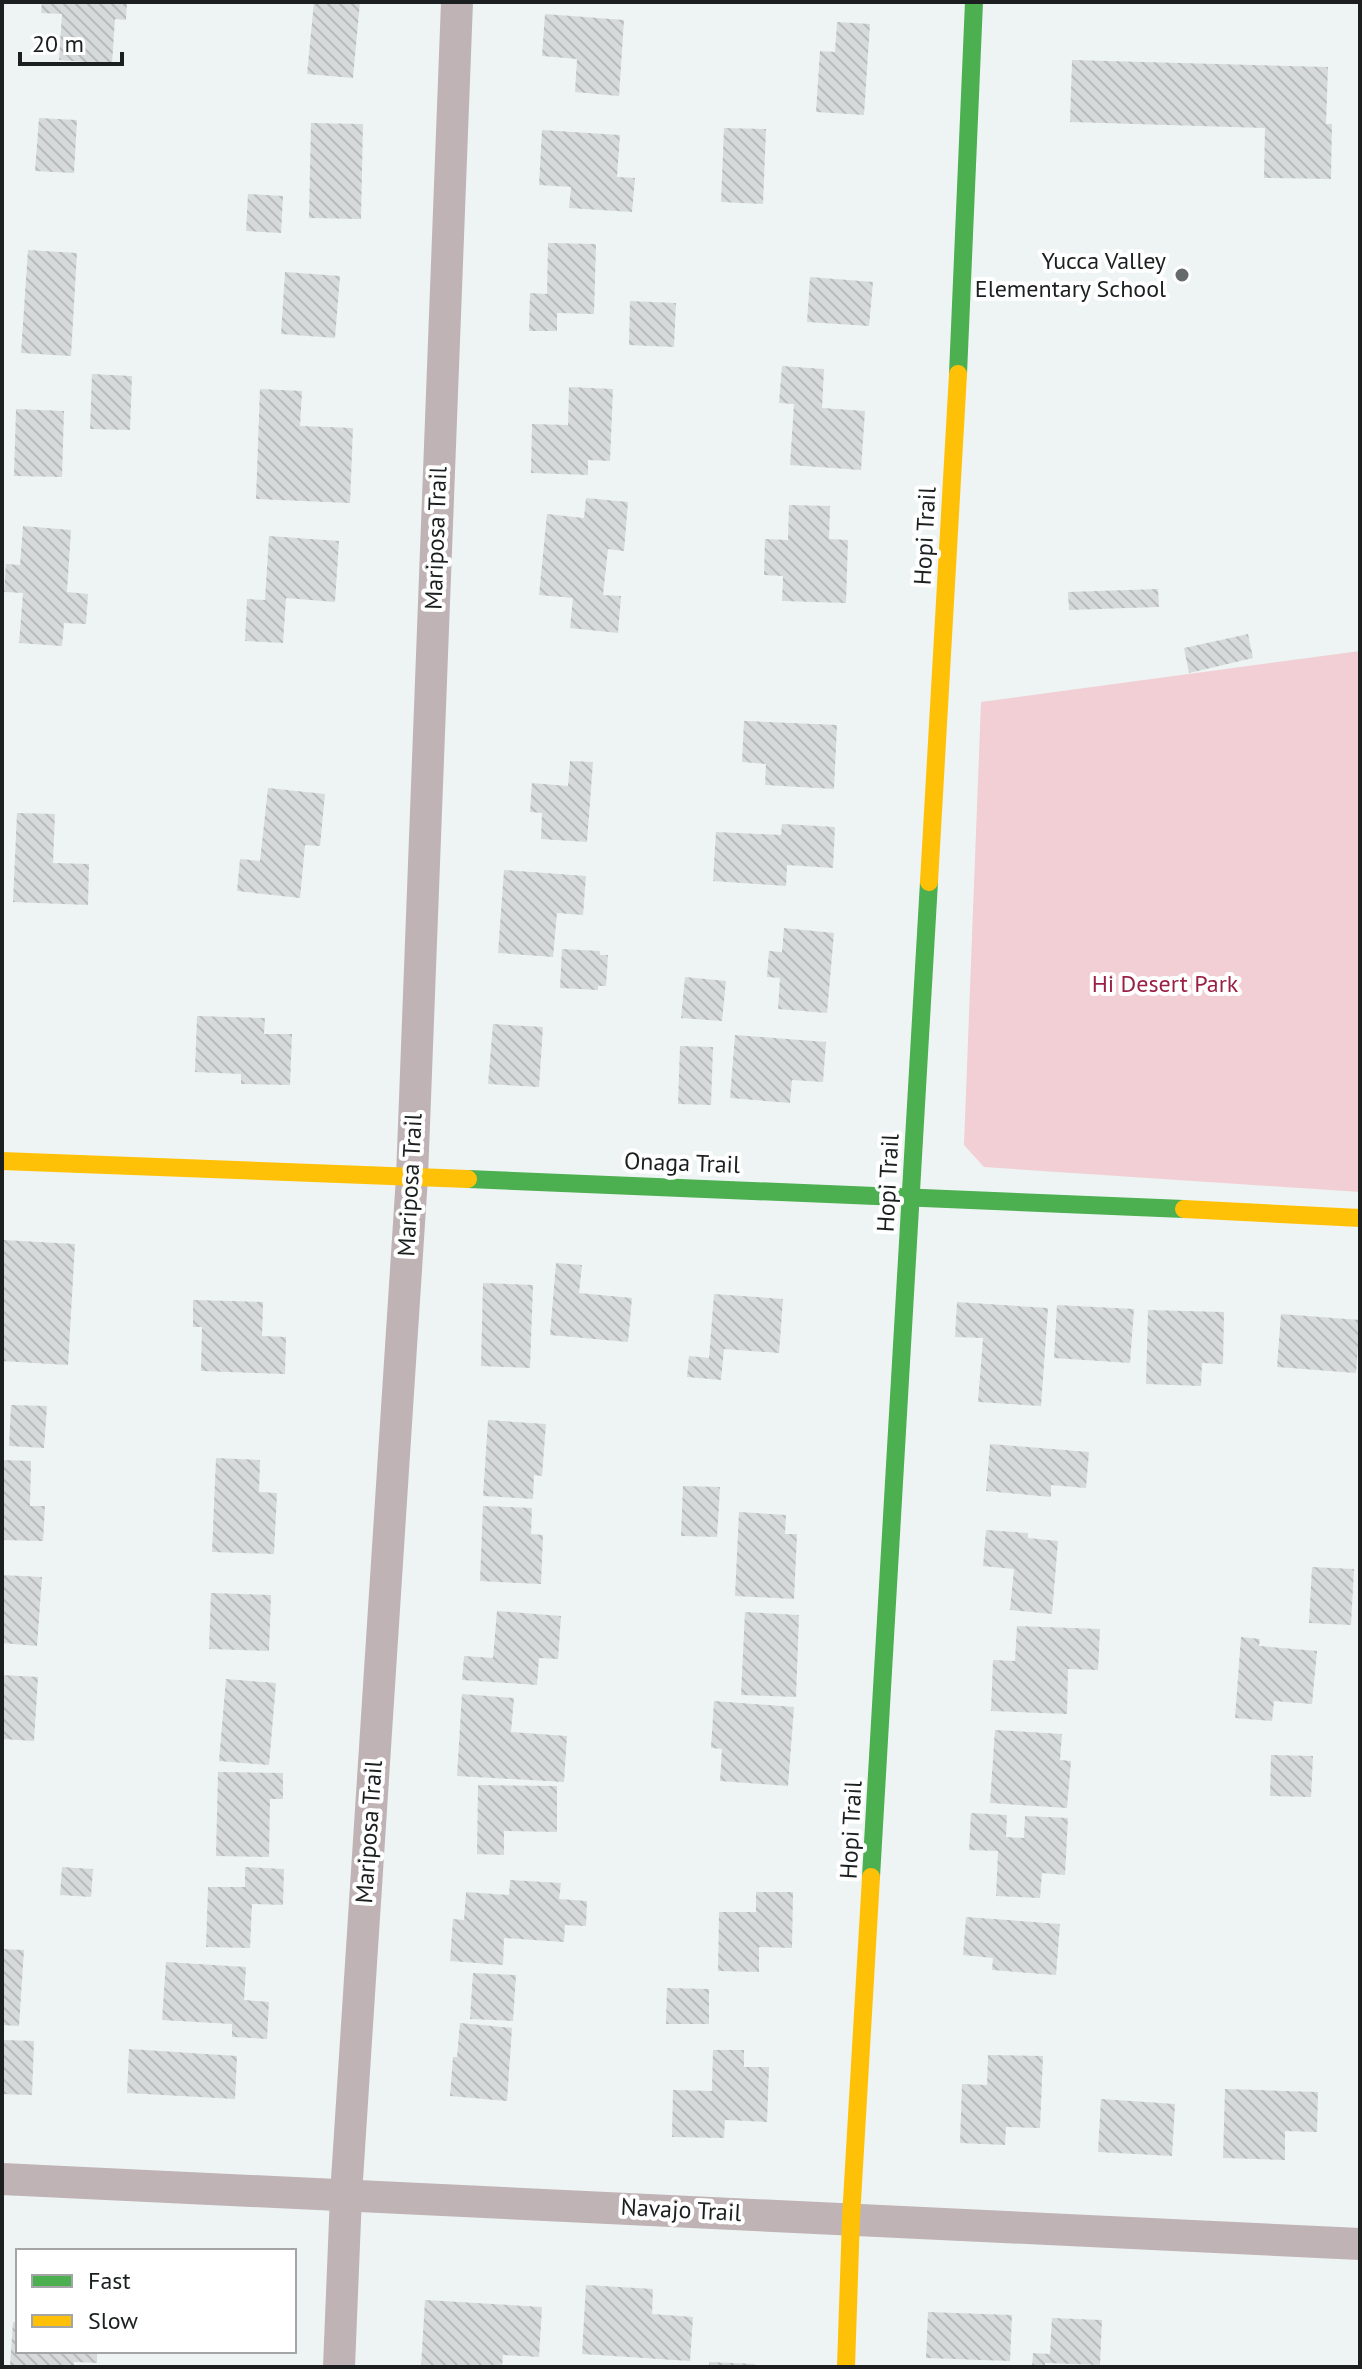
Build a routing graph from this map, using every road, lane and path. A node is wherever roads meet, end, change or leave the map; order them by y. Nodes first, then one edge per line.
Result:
1 (457, 2) edge
2 (974, 2) edge
3 (2, 1161) edge
4 (412, 1177) junction
5 (912, 1196) junction
6 (1360, 1218) edge
7 (2, 2179) edge
8 (346, 2195) junction
9 (851, 2218) junction
10 (1360, 2244) edge
11 (339, 2367) edge
12 (846, 2367) edge

1 - 4 street, Mariposa Trail
2 - 5 street, Hopi Trail
3 - 4 street, Onaga Trail
4 - 5 street, Onaga Trail
4 - 8 street, Mariposa Trail
5 - 6 street, Onaga Trail
5 - 9 street, Hopi Trail
7 - 8 street, Navajo Trail
8 - 9 street, Navajo Trail
8 - 11 street, Mariposa Trail
9 - 10 street, Navajo Trail
9 - 12 street, Hopi Trail

